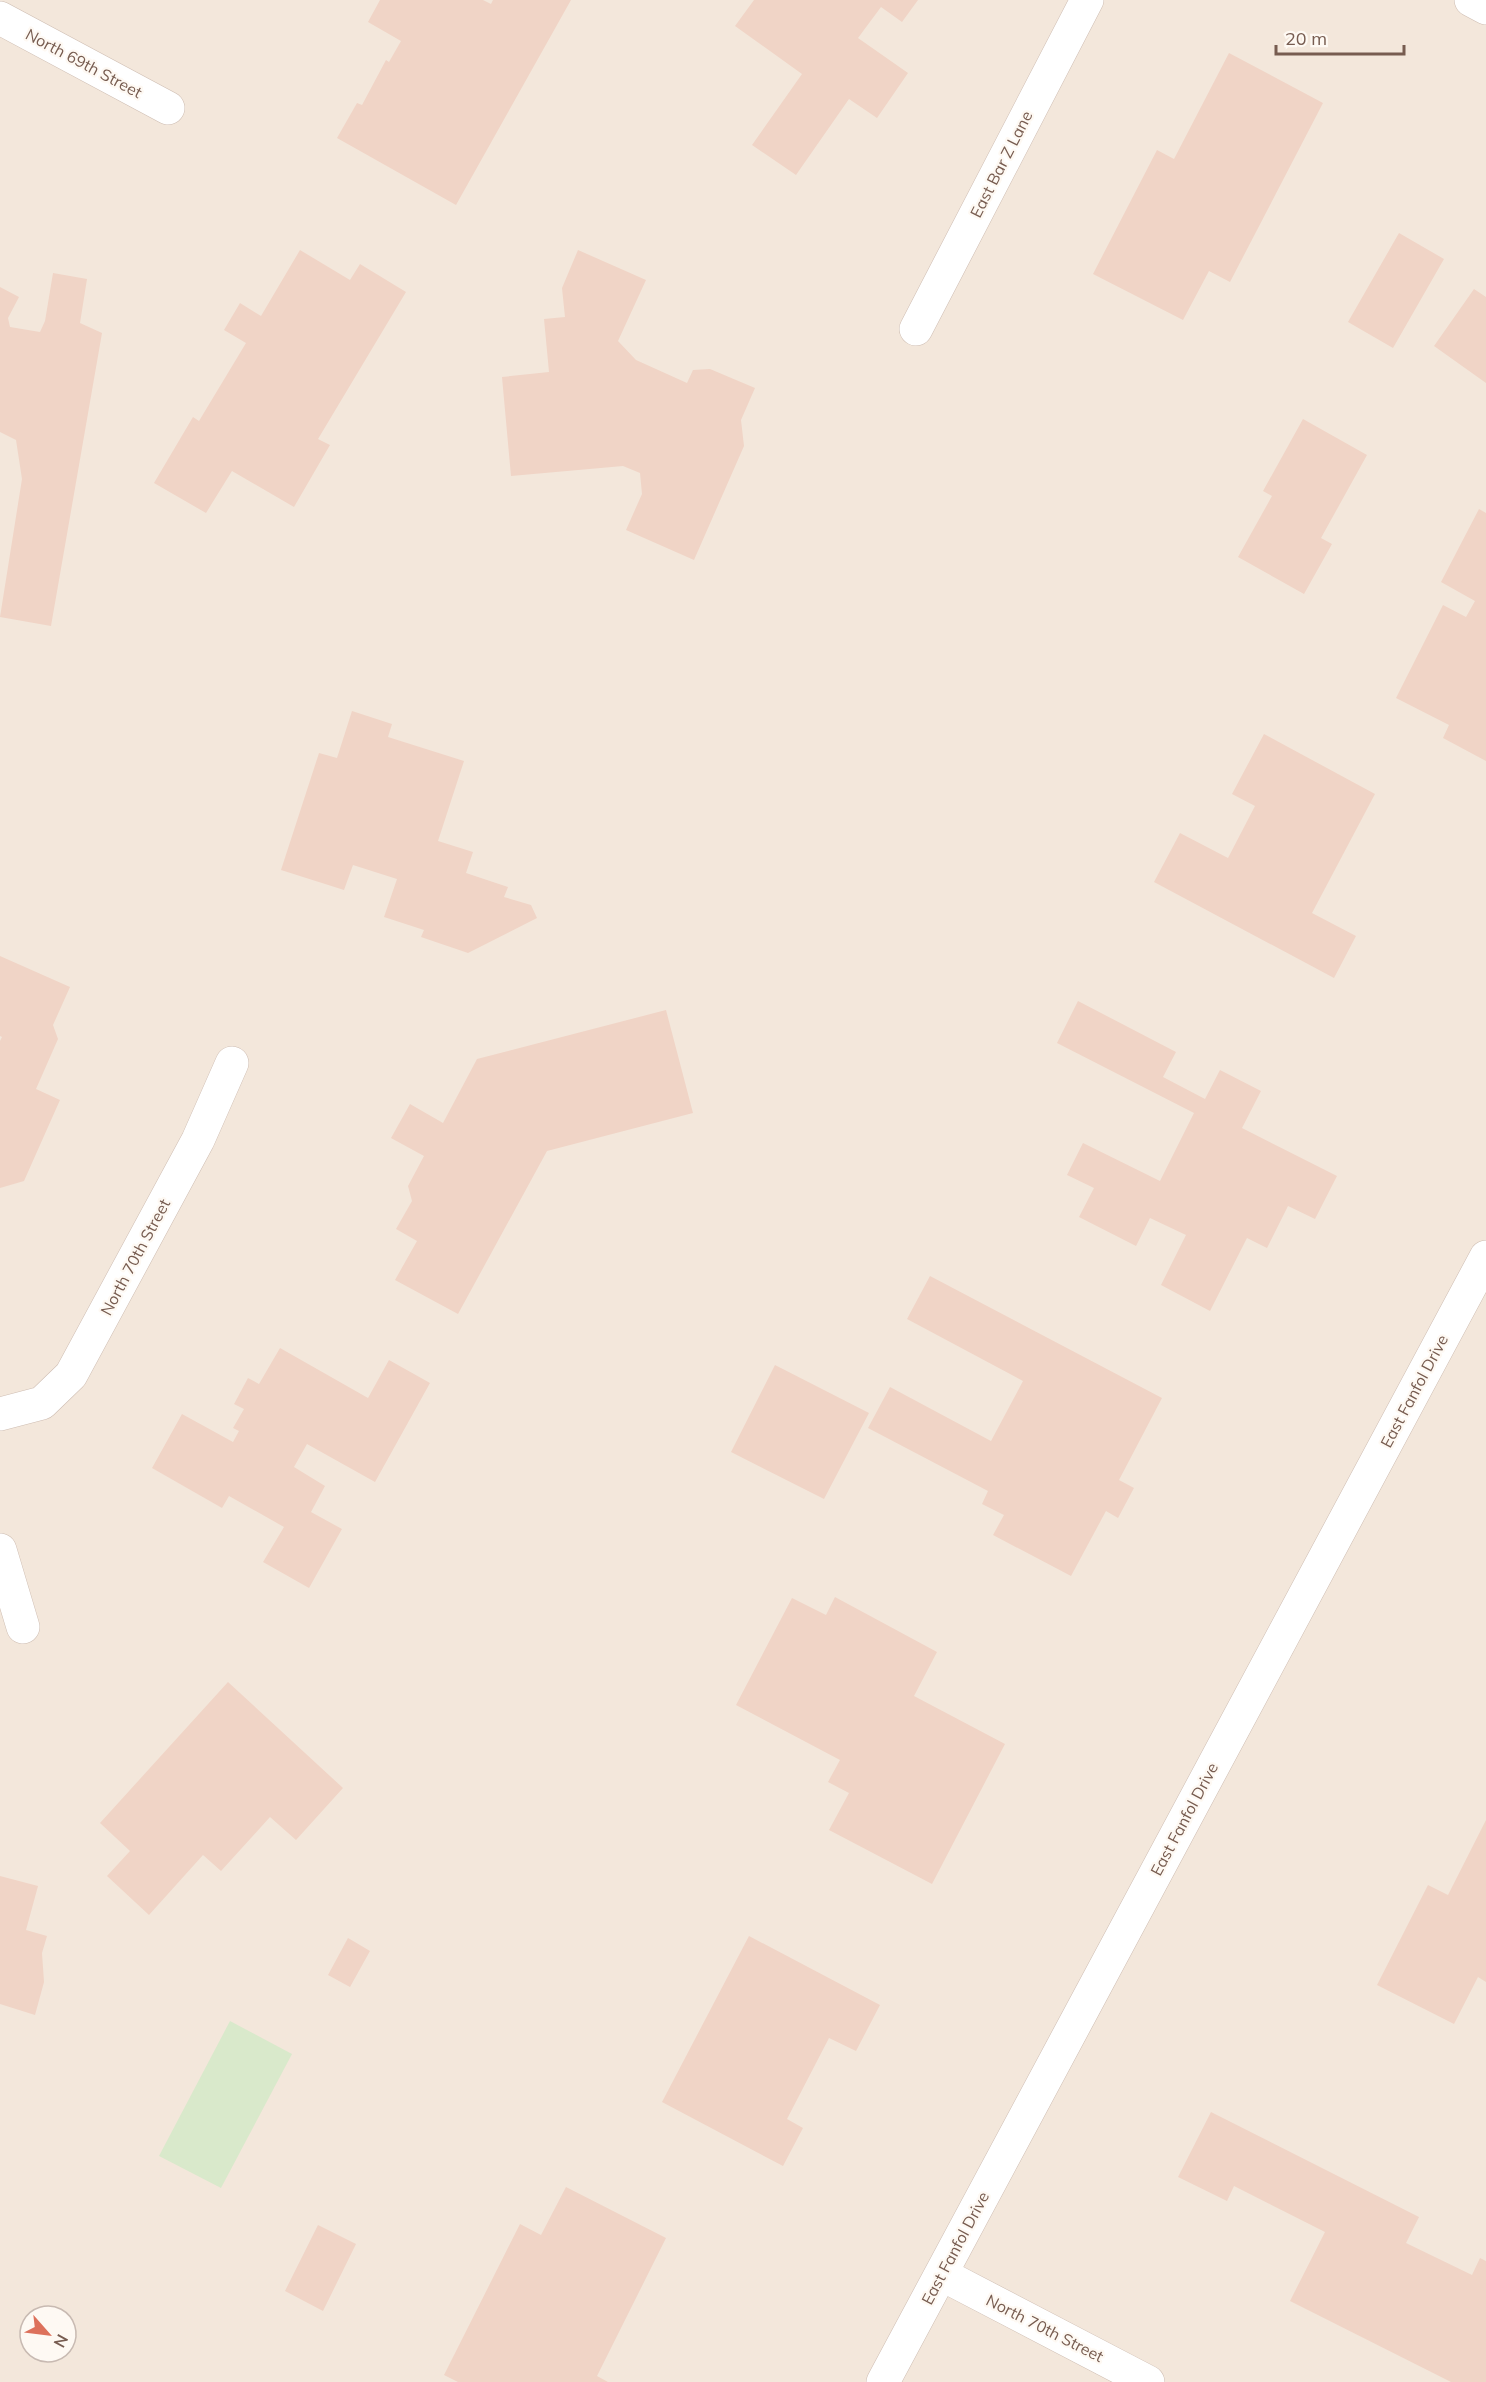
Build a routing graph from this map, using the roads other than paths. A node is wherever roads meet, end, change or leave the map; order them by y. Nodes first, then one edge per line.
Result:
1 (1087, 0) edge
2 (1471, 0) edge
3 (1486, 8) edge
4 (0, 18) edge
5 (168, 108) dead end
6 (916, 329) dead end
7 (232, 1063) dead end
8 (1486, 1257) edge
9 (0, 1414) edge
10 (0, 1550) edge
11 (23, 1627) dead end
12 (941, 2274) junction
13 (883, 2382) edge
14 (1148, 2382) edge

1 - 6 street, East Bar Z Lane
2 - 3 street
4 - 5 street, North 69th Street
7 - 9 street, North 70th Street
8 - 12 street, East Fanfol Drive
10 - 11 street
12 - 13 street, East Fanfol Drive
12 - 14 street, North 70th Street

